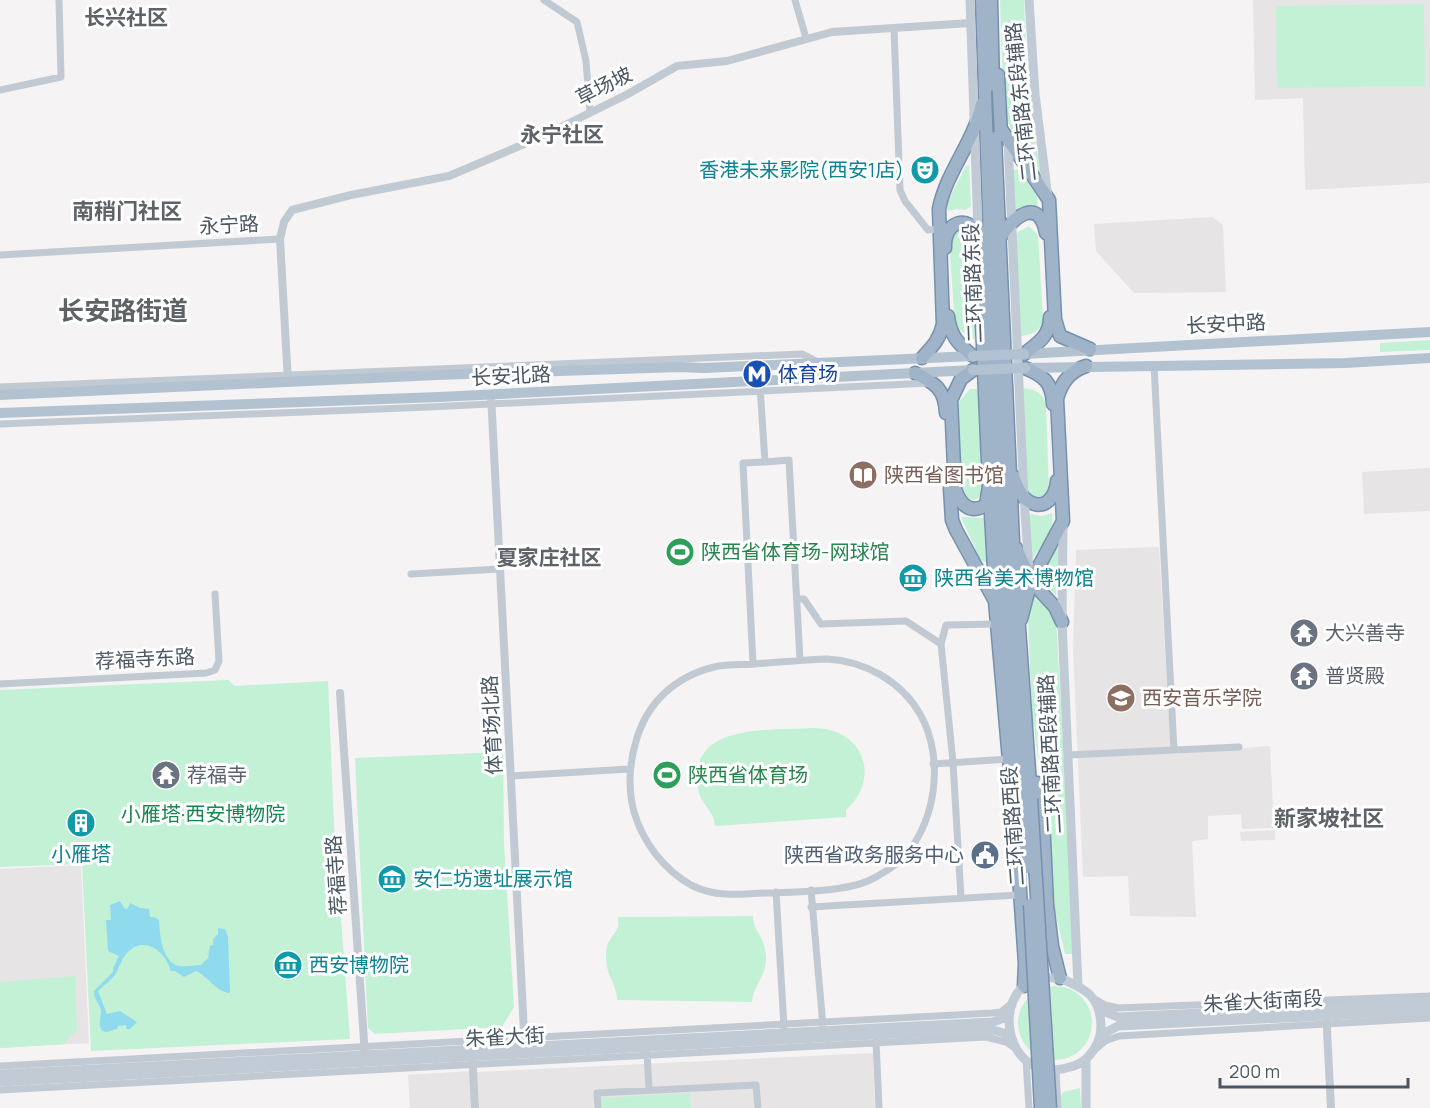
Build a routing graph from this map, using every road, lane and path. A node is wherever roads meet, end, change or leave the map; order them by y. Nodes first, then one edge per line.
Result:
1 (58, 0) edge
2 (544, 0) edge
3 (795, 0) edge
4 (969, 0) edge
5 (982, 0) edge
6 (991, 0) edge
7 (996, 0) edge
8 (1029, 0) edge
9 (970, 23) junction
10 (894, 27) junction
11 (806, 38) junction
12 (992, 64) junction
13 (0, 90) edge
14 (999, 90) junction
15 (985, 92) junction
16 (1036, 104) junction
17 (590, 113) junction
18 (1001, 129) junction
19 (974, 130) junction
20 (1010, 149) junction
21 (1049, 201) junction
22 (1011, 222) junction
23 (939, 229) junction
24 (978, 230) junction
25 (1002, 234) junction
26 (280, 239) junction
27 (0, 255) edge
28 (991, 255) junction
29 (1430, 332) edge
30 (1090, 349) junction
31 (1024, 354) junction
32 (973, 356) junction
33 (921, 358) junction
34 (1430, 358) edge
35 (1154, 365) junction
36 (1086, 366) junction
37 (1024, 368) junction
38 (974, 370) junction
39 (915, 373) junction
40 (287, 378) junction
41 (933, 383) junction
42 (760, 385) junction
43 (0, 387) edge
44 (0, 395) edge
45 (491, 399) junction
46 (0, 413) edge
47 (0, 424) edge
48 (1010, 461) junction
49 (765, 462) junction
50 (989, 486) junction
51 (1024, 497) junction
52 (1063, 521) junction
53 (1013, 542) junction
54 (1004, 564) junction
55 (500, 569) junction
56 (411, 573) dead end
57 (1031, 582) junction
58 (215, 594) dead end
59 (797, 599) junction
60 (995, 602) junction
61 (1062, 622) junction
62 (997, 624) junction
63 (1018, 629) junction
64 (941, 644) junction
65 (800, 660) junction
66 (753, 664) junction
67 (0, 684) edge
68 (340, 693) dead end
69 (1012, 693) junction
70 (1026, 721) junction
71 (1239, 747) dead end
72 (1174, 750) junction
73 (1068, 755) junction
74 (1008, 759) junction
75 (952, 762) junction
76 (933, 764) junction
77 (630, 769) junction
78 (511, 776) junction
79 (1027, 799) junction
80 (1018, 862) junction
81 (811, 890) junction
82 (776, 892) junction
83 (1020, 895) junction
84 (961, 898) junction
85 (811, 907) junction
86 (1060, 978) junction
87 (1024, 986) junction
88 (1078, 986) junction
89 (1091, 996) junction
90 (1430, 996) edge
91 (1016, 998) junction
92 (1430, 1002) edge
93 (1100, 1010) junction
94 (1430, 1011) edge
95 (1009, 1016) junction
96 (1327, 1016) junction
97 (1430, 1018) edge
98 (823, 1027) junction
99 (784, 1029) junction
100 (1101, 1035) junction
101 (1010, 1037) junction
102 (875, 1039) junction
103 (525, 1046) junction
104 (1017, 1049) junction
105 (364, 1051) junction
106 (647, 1052) junction
107 (1089, 1055) junction
108 (472, 1058) junction
109 (1030, 1063) junction
110 (0, 1066) edge
111 (1055, 1070) junction
112 (0, 1074) edge
113 (0, 1082) edge
114 (649, 1089) junction
115 (0, 1090) edge
116 (475, 1108) edge
117 (598, 1108) edge
118 (758, 1108) edge
119 (879, 1108) edge
120 (1029, 1108) edge
121 (1036, 1108) edge
122 (1041, 1108) edge
123 (1050, 1108) edge
124 (1057, 1108) edge
125 (1086, 1108) edge
126 (1331, 1108) edge

1 - 13 street
2 - 17 street
3 - 11 street
4 - 9 main road
5 - 15 highway, 二环南路东段
6 - 12 highway, 二环南路东段
7 - 14 highway
8 - 16 main road, 二环南路东段辅路
9 - 10 street, 草场坡
9 - 19 main road
10 - 11 street, 草场坡
10 - 23 street
11 - 17 street, 草场坡
12 - 14 highway
12 - 25 highway, 二环南路东段
14 - 18 highway
15 - 19 highway
15 - 28 highway, 二环南路东段
16 - 20 main road
16 - 21 main road, 二环南路东段辅路
17 - 26 street, 草场坡
18 - 20 highway
18 - 25 highway
19 - 23 highway
19 - 24 main road
20 - 21 highway
20 - 22 main road
21 - 30 highway
22 - 25 highway
22 - 31 highway
22 - 51 main road
23 - 33 highway
24 - 28 highway
24 - 32 highway
24 - 50 highway
25 - 48 highway, 二环南路东段
26 - 27 street, 永宁路
26 - 40 street, 草场坡
28 - 54 highway, 二环南路东段
29 - 30 main road, 长安中路
30 - 31 main road, 长安中路
31 - 32 main road, 长安北路, bridge
32 - 33 main road, 长安北路
33 - 40 main road, 长安北路
34 - 35 main road, 长安中路
35 - 36 main road, 长安中路
35 - 72 street
36 - 37 main road, 长安中路
36 - 52 highway
37 - 38 main road, 长安北路, bridge
37 - 51 highway
38 - 39 main road, 长安北路
38 - 50 highway
39 - 41 highway
39 - 42 main road, 长安北路
40 - 43 street
40 - 44 main road, 长安北路
41 - 42 street
41 - 60 highway
42 - 45 main road, 长安北路
42 - 49 street
45 - 46 main road, 长安北路
45 - 47 street
45 - 55 street, 体育场北路
48 - 51 highway
48 - 53 highway, 二环南路东段
49 - 59 street
49 - 66 street
50 - 60 highway
51 - 57 main road
52 - 57 highway
52 - 61 main road, 二环南路西段辅路
53 - 57 highway
53 - 63 highway, 二环南路西段
54 - 60 highway
54 - 69 highway, 二环南路西段
55 - 56 street
55 - 78 street, 体育场北路
57 - 61 highway
57 - 63 highway
58 - 67 street, 荐福寺东路
59 - 64 street
59 - 65 street
60 - 62 highway
61 - 73 main road, 二环南路西段辅路
62 - 64 street
62 - 74 highway
63 - 70 highway, 二环南路西段
64 - 75 street
65 - 66 street
65 - 76 street
66 - 77 street
68 - 105 street, 荐福寺路
69 - 79 highway, 二环南路西段
69 - 80 highway
70 - 79 highway, 二环南路西段
70 - 86 highway
71 - 72 street
72 - 73 street
73 - 88 main road, 二环南路西段辅路
74 - 75 street
74 - 80 highway
75 - 76 street
75 - 84 street
76 - 81 street
77 - 78 street
77 - 82 street
78 - 103 street, 体育场北路
79 - 122 highway, 二环南路西段, bridge
79 - 123 highway, 二环南路西段, bridge
80 - 83 highway
81 - 82 street
81 - 85 street
82 - 99 street
83 - 84 street
83 - 87 highway
84 - 85 street
85 - 98 street
86 - 87 main road
86 - 88 main road
87 - 91 main road
88 - 89 main road
89 - 90 street
89 - 93 main road
91 - 95 main road
91 - 98 street
92 - 96 main road, 朱雀大街南段
93 - 96 main road, 朱雀大街南段
93 - 100 main road
94 - 96 main road, 朱雀大街南段
95 - 98 main road, 朱雀大街
95 - 101 main road
96 - 97 street
96 - 100 main road, 朱雀大街南段
96 - 107 street
96 - 126 street
98 - 99 main road, 朱雀大街
99 - 103 main road, 朱雀大街
100 - 107 main road
101 - 102 main road, 朱雀大街
101 - 104 main road
102 - 104 street
102 - 106 main road, 朱雀大街
102 - 119 street
103 - 105 street
103 - 106 main road, 朱雀大街
103 - 108 main road, 朱雀大街
104 - 109 main road
105 - 108 main road, 朱雀大街
105 - 110 street
105 - 112 main road, 朱雀大街
106 - 108 street
106 - 114 street
107 - 111 main road
107 - 125 main road
108 - 113 main road, 朱雀大街
108 - 115 street
108 - 116 street
109 - 111 main road
109 - 120 street
109 - 121 main road
111 - 124 main road
114 - 117 street
114 - 118 street

